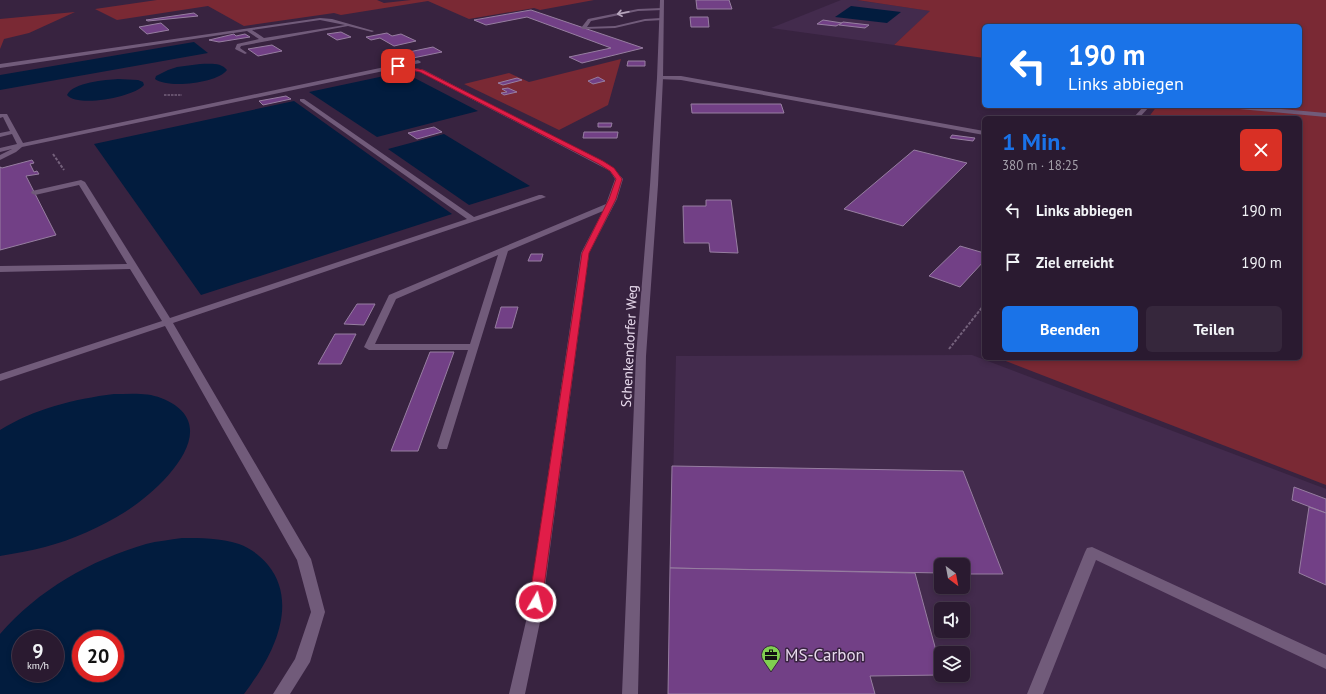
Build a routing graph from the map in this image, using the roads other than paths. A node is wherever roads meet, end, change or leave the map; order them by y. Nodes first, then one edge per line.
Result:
1 (662, 10) edge
2 (348, 25) junction
3 (249, 30) junction
4 (372, 31) dead end
5 (263, 40) junction
6 (245, 53) dead end
7 (418, 62) dead end
8 (0, 66) edge
9 (398, 66) junction
10 (660, 78) junction
11 (302, 100) dead end
12 (1145, 108) edge
13 (1248, 108) edge
14 (0, 116) edge
15 (1138, 116) edge
16 (1326, 116) edge
17 (14, 132) junction
18 (982, 133) edge
19 (0, 135) edge
20 (21, 145) junction
21 (0, 150) edge
22 (0, 158) edge
23 (35, 193) dead end
24 (542, 197) dead end
25 (609, 206) junction
26 (473, 220) junction
27 (504, 249) junction
28 (133, 266) junction
29 (0, 269) edge
30 (167, 321) junction
31 (474, 346) junction
32 (0, 378) edge
33 (443, 446) dead end
34 (1326, 662) edge
35 (281, 694) edge
36 (517, 694) edge
37 (630, 694) edge
38 (1035, 694) edge

1 -> 1 street
1 - 10 street, Schenkendorfer Weg
2 - 3 street
2 - 4 street
2 - 5 street
3 - 5 street
3 - 8 street
5 - 6 street
7 - 9 street
9 - 20 street
9 - 25 street
10 - 18 street
10 - 37 street, Schenkendorfer Weg
11 - 26 street
12 - 15 street
13 - 16 street
14 - 17 street
17 - 19 street
17 - 20 street
20 - 21 street
20 - 22 street
23 - 28 street
24 - 26 street
25 - 27 street
25 - 36 street
26 - 30 street
27 - 31 street
27 - 31 street
28 - 29 street
28 - 30 street
30 - 32 street
30 - 35 street
31 - 33 street
34 - 38 street

